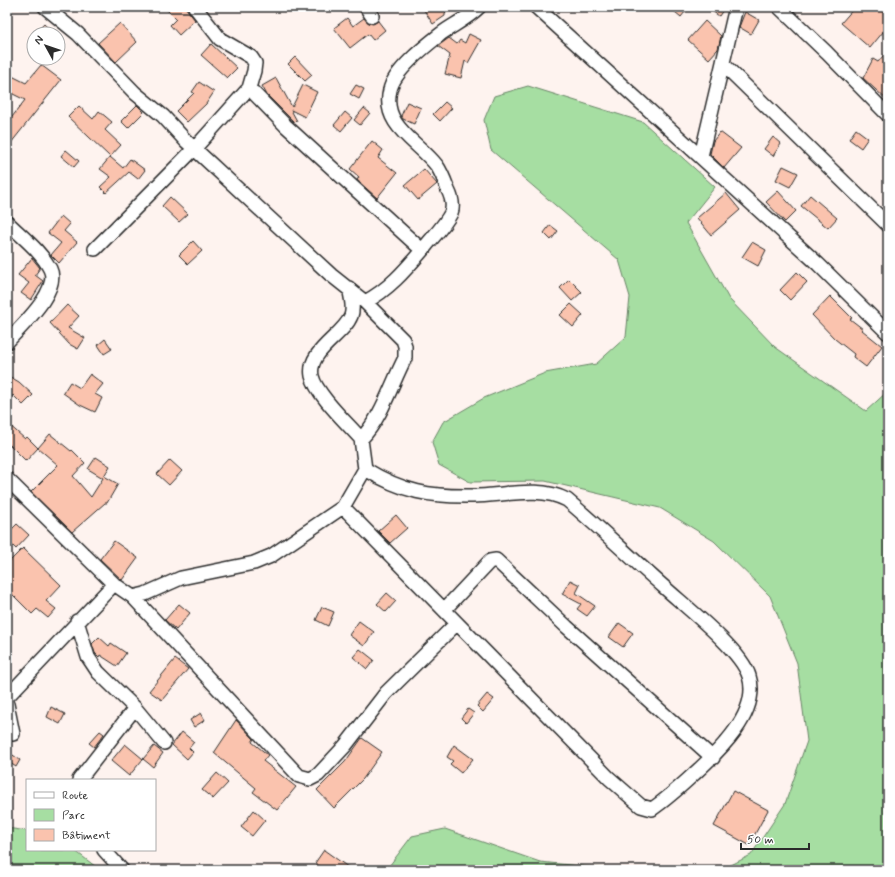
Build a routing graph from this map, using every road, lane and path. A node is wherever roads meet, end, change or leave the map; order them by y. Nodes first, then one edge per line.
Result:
1 (45, 7) edge
2 (479, 7) edge
3 (536, 7) edge
4 (736, 7) edge
5 (779, 7) edge
6 (199, 9) edge
7 (723, 64) junction
8 (249, 88) junction
9 (888, 116) edge
10 (195, 148) junction
11 (701, 156) junction
12 (7, 222) edge
13 (888, 225) edge
14 (95, 249) dead end
15 (422, 250) junction
16 (348, 288) junction
17 (365, 302) junction
18 (888, 333) edge
19 (7, 342) edge
20 (361, 439) junction
21 (365, 469) junction
22 (7, 479) edge
23 (343, 507) junction
24 (114, 584) junction
25 (133, 596) junction
26 (444, 610) junction
27 (77, 621) junction
28 (456, 624) junction
29 (7, 697) edge
30 (7, 704) edge
31 (135, 708) junction
32 (13, 734) dead end
33 (164, 743) dead end
34 (713, 758) junction
35 (80, 779) edge
36 (105, 851) edge
37 (122, 870) edge

1 - 10 street
2 - 15 street
3 - 11 street
4 - 7 street
5 - 9 street
6 - 8 street
7 - 11 street
7 - 13 street
8 - 10 street
8 - 15 street
10 - 14 street
10 - 16 street
11 - 18 street
12 - 19 street
15 - 17 street
16 - 17 street
16 - 20 street
17 - 20 street
20 - 21 street
21 - 23 street
21 - 34 street
22 - 24 street
23 - 25 street
23 - 26 street
24 - 25 street
24 - 27 street
25 - 28 street
26 - 28 street
26 - 34 street
27 - 29 street
27 - 31 street
28 - 34 street
30 - 32 street
31 - 33 street
31 - 35 street
36 - 37 street

